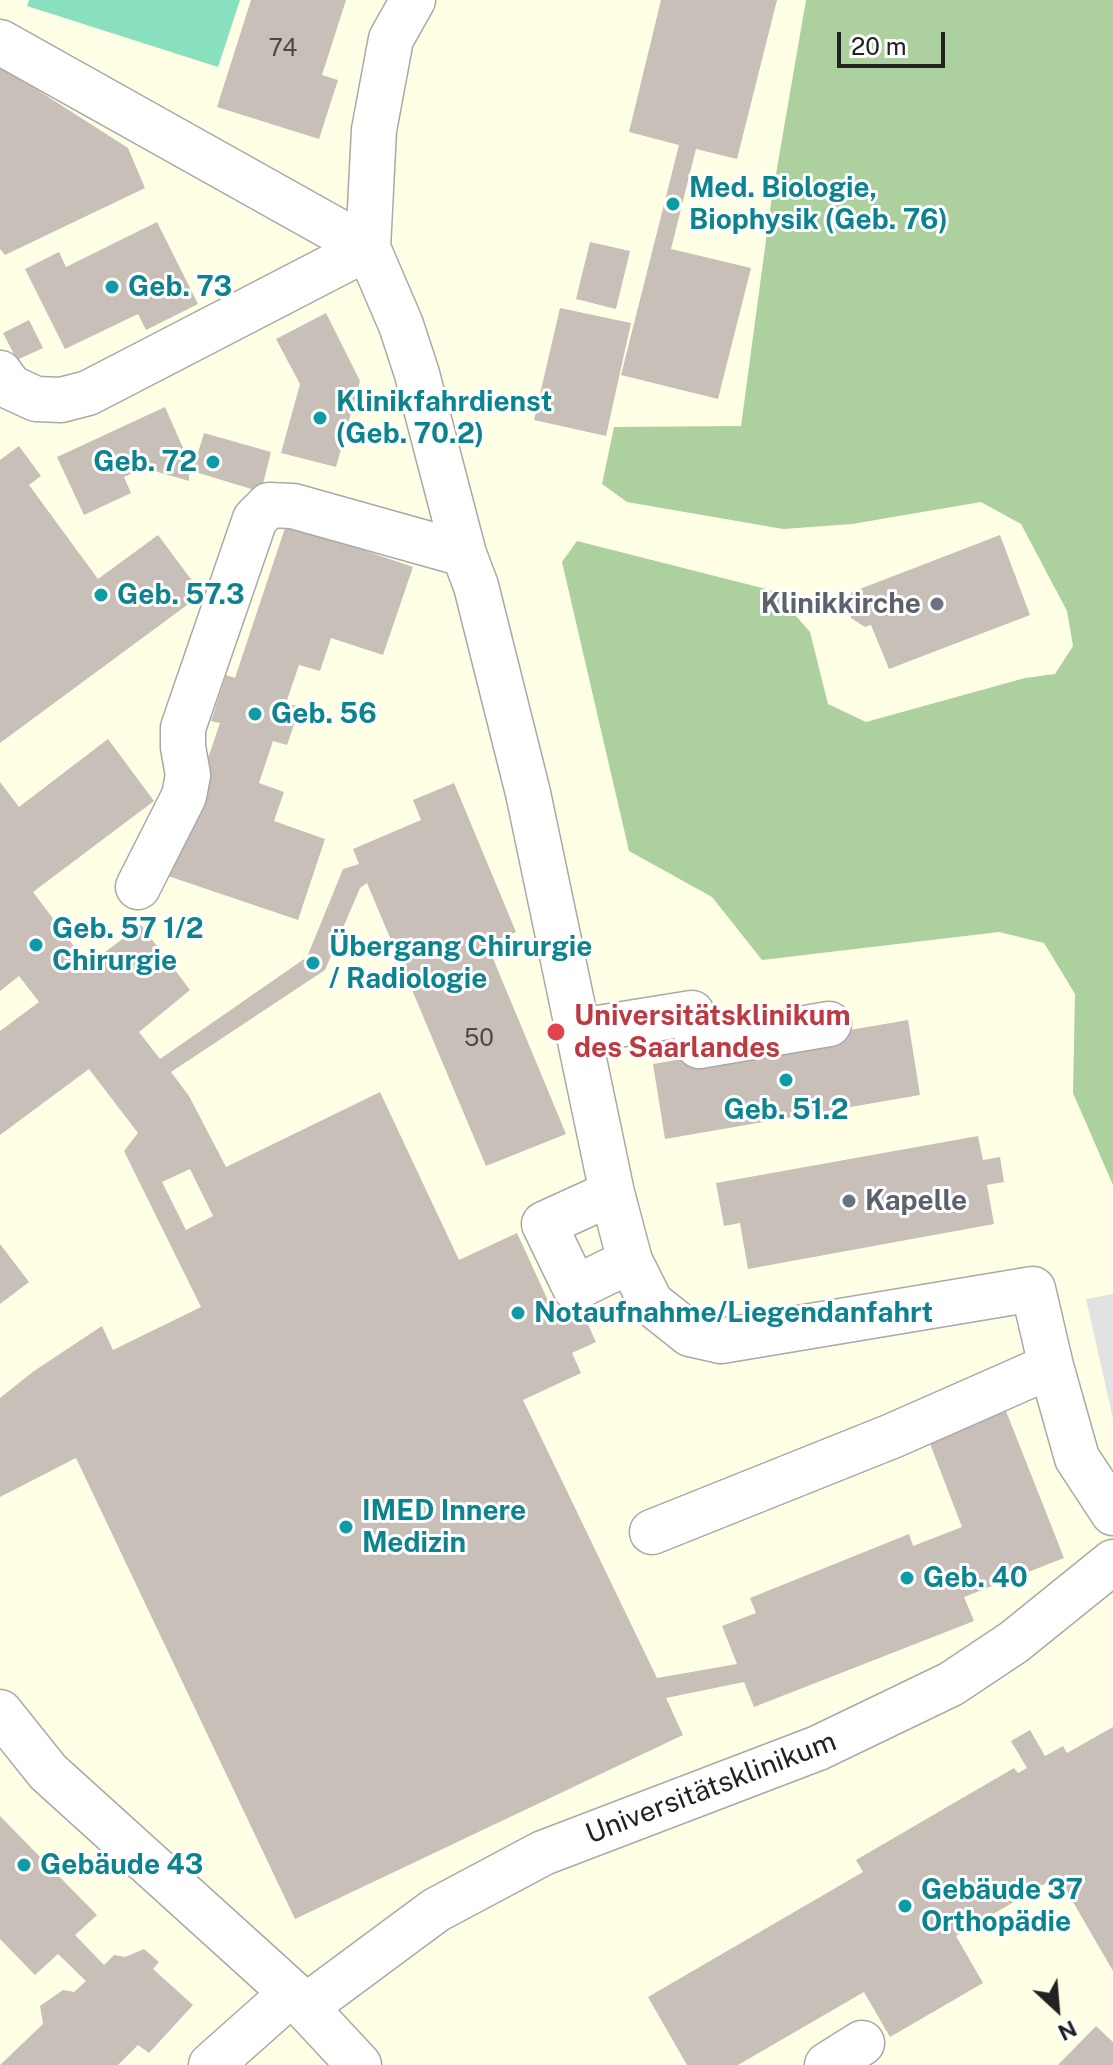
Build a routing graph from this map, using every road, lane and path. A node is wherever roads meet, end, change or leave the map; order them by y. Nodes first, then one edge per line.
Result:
1 (413, 0) edge
2 (0, 42) edge
3 (368, 248) junction
4 (0, 373) edge
5 (464, 554) junction
6 (138, 887) dead end
7 (829, 1024) dead end
8 (580, 1031) junction
9 (610, 1177) junction
10 (630, 1261) junction
11 (1051, 1366) junction
12 (1113, 1513) edge
13 (652, 1532) dead end
14 (1113, 1562) edge
15 (3, 1720) edge
16 (299, 2000) junction
17 (211, 2065) edge
18 (359, 2065) edge

1 - 3 street
2 - 3 street
3 - 4 street
3 - 5 street
5 - 6 street
5 - 8 street
7 - 8 street
8 - 9 street
9 - 10 street
9 - 10 street
10 - 11 street
11 - 12 street
11 - 13 street
14 - 16 street, Universitätsklinikum
15 - 16 street
16 - 17 street, Universitätsklinikum
16 - 18 street

